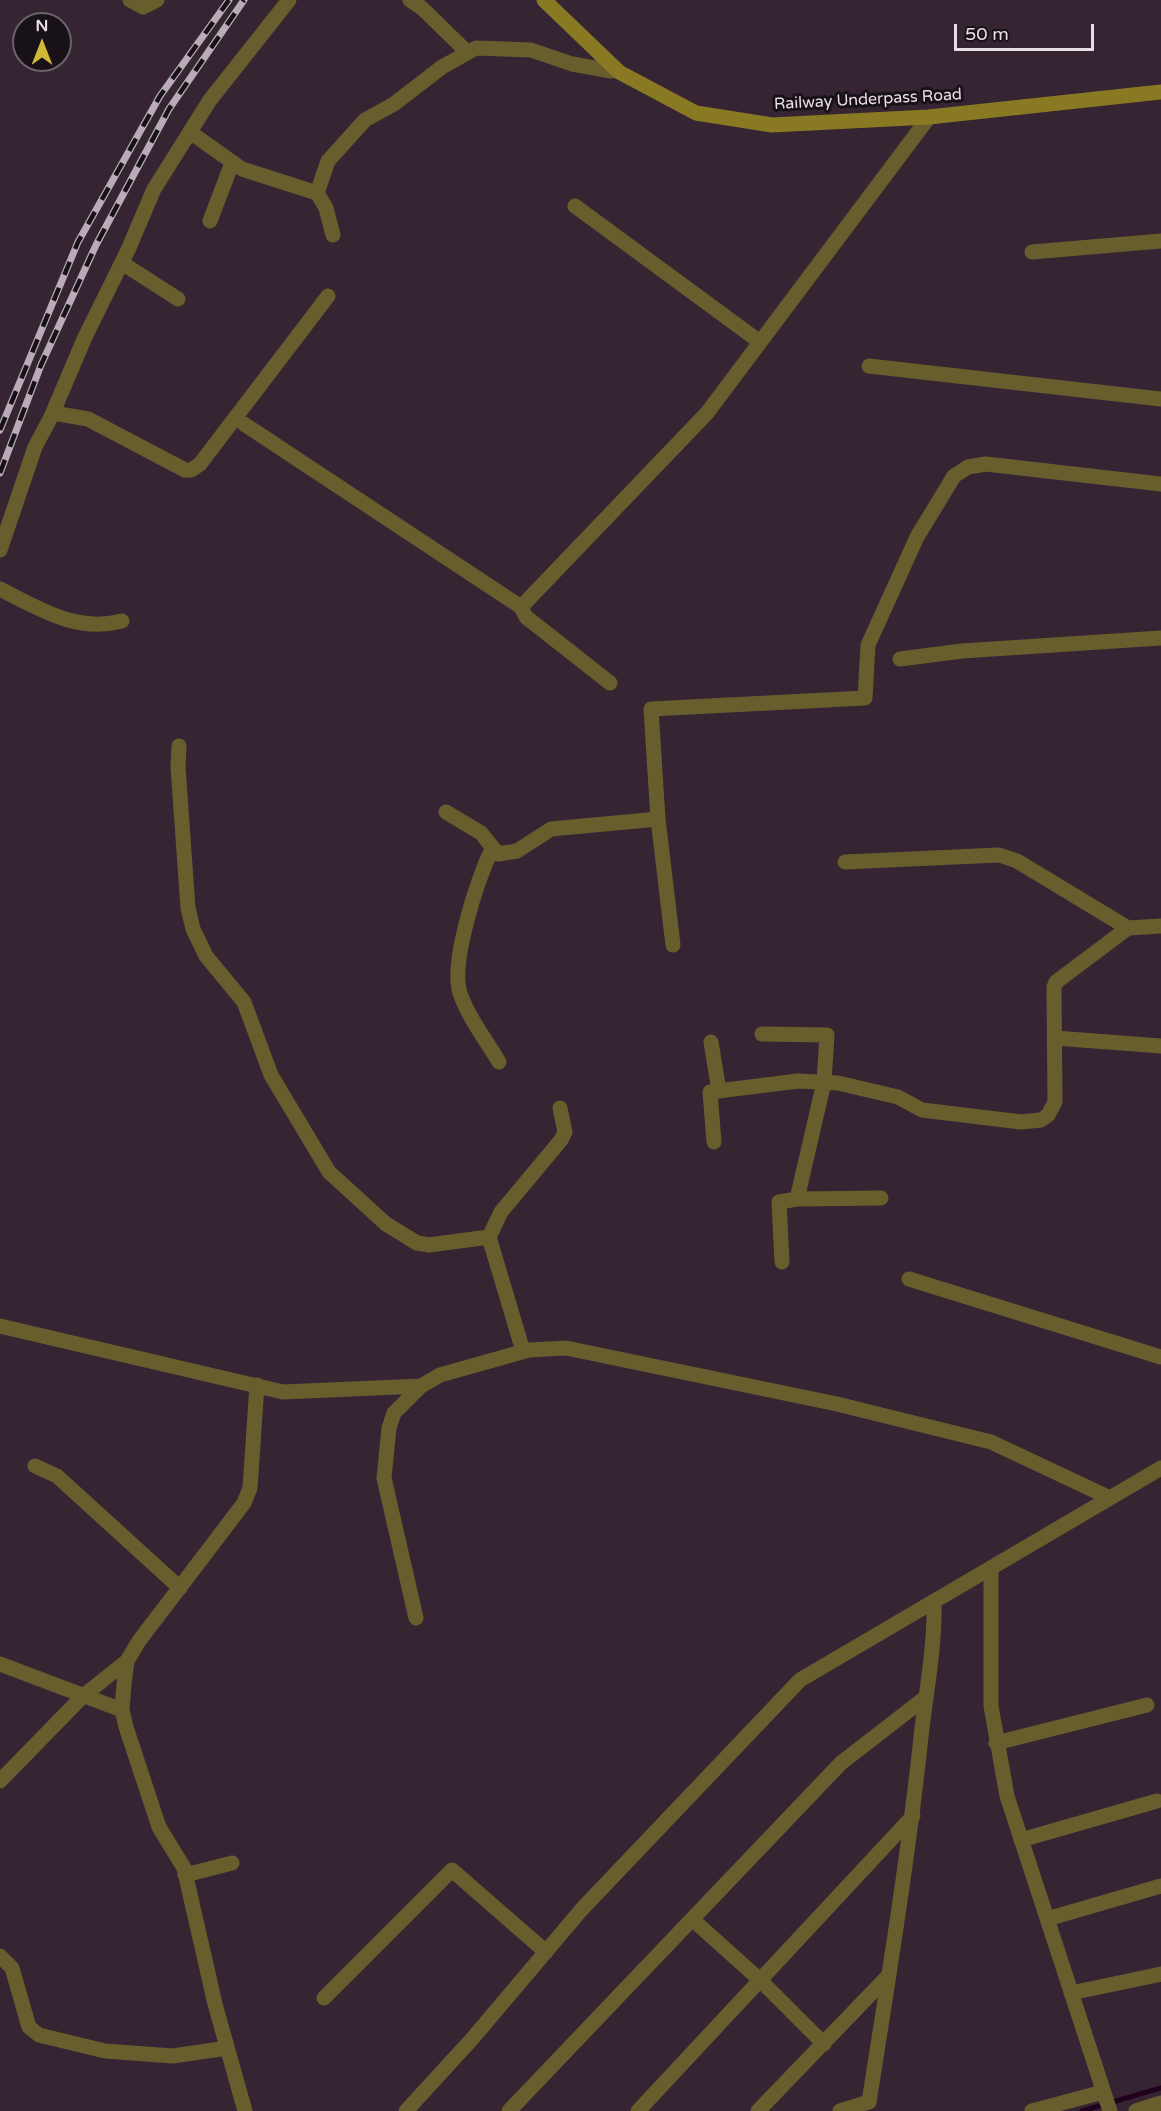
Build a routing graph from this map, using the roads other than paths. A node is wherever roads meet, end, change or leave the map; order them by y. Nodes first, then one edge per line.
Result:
1 (130, 0) edge
2 (157, 0) edge
3 (289, 0) edge
4 (410, 0) edge
5 (544, 0) edge
6 (467, 52) junction
7 (615, 68) junction
8 (1161, 92) edge
9 (928, 117) junction
10 (190, 132) junction
11 (232, 163) junction
12 (317, 193) junction
13 (574, 206) dead end
14 (210, 221) dead end
15 (333, 235) dead end
16 (1161, 241) edge
17 (1032, 252) dead end
18 (122, 263) junction
19 (328, 296) dead end
20 (178, 299) dead end
21 (760, 342) junction
22 (869, 366) dead end
23 (1161, 399) edge
24 (53, 413) junction
25 (244, 424) dead end
26 (1161, 484) edge
27 (0, 550) edge
28 (0, 589) edge
29 (522, 607) junction
30 (122, 621) dead end
31 (1161, 638) edge
32 (900, 659) dead end
33 (610, 683) dead end
34 (179, 746) dead end
35 (446, 812) dead end
36 (658, 819) junction
37 (492, 849) junction
38 (845, 862) dead end
39 (1161, 926) edge
40 (1128, 928) junction
41 (673, 945) dead end
42 (762, 1034) dead end
43 (1055, 1038) junction
44 (711, 1042) dead end
45 (1161, 1046) edge
46 (499, 1062) dead end
47 (824, 1082) junction
48 (719, 1091) junction
49 (561, 1108) dead end
50 (714, 1142) dead end
51 (881, 1198) dead end
52 (797, 1199) junction
53 (489, 1237) junction
54 (782, 1262) dead end
55 (909, 1279) dead end
56 (0, 1326) edge
57 (523, 1352) junction
58 (1161, 1357) edge
59 (257, 1385) junction
60 (421, 1386) junction
61 (34, 1466) dead end
62 (1161, 1468) edge
63 (1110, 1498) junction
64 (991, 1568) junction
65 (180, 1588) junction
66 (934, 1602) junction
67 (416, 1618) dead end
68 (127, 1661) junction
69 (0, 1664) edge
70 (83, 1696) junction
71 (925, 1698) junction
72 (1147, 1705) dead end
73 (122, 1710) junction
74 (996, 1743) junction
75 (0, 1780) edge
76 (1157, 1801) dead end
77 (913, 1816) junction
78 (1021, 1840) junction
79 (232, 1863) dead end
80 (185, 1875) junction
81 (1161, 1886) edge
82 (692, 1919) junction
83 (1047, 1919) junction
84 (546, 1952) junction
85 (0, 1956) edge
86 (1161, 1974) edge
87 (889, 1975) junction
88 (760, 1980) junction
89 (1071, 1993) junction
90 (324, 1998) dead end
91 (824, 2044) junction
92 (227, 2048) junction
93 (1107, 2103) edge
94 (1161, 2103) edge
95 (245, 2111) edge
96 (406, 2111) edge
97 (509, 2111) edge
98 (638, 2111) edge
99 (758, 2111) edge
100 (840, 2111) edge
101 (1032, 2111) edge
102 (1136, 2111) edge

1 - 2 street
3 - 10 street
4 - 6 street
5 - 7 street, Railway Underpass Road
6 - 7 street
6 - 12 street
7 - 9 street, Railway Underpass Road
8 - 9 street, Railway Underpass Road
9 - 21 street
10 - 11 street
10 - 18 street
11 - 12 street
11 - 14 street
12 - 15 street
13 - 21 street
16 - 17 street
18 - 20 street
18 - 24 street
19 - 24 street
21 - 29 street
22 - 23 street
24 - 27 street
25 - 29 street
26 - 36 street
28 - 30 street
29 - 33 street
31 - 32 street
34 - 53 street
35 - 37 street
36 - 37 street
36 - 41 street
37 - 46 street
38 - 40 street
39 - 40 street
40 - 43 street
42 - 47 street
43 - 45 street
43 - 47 street
44 - 48 street
47 - 48 street
47 - 52 street
48 - 50 street
49 - 53 street
51 - 52 street
52 - 54 street
53 - 57 street
55 - 58 street
56 - 59 street
57 - 60 street
57 - 63 street
59 - 60 street
59 - 65 street
60 - 67 street
61 - 65 street
62 - 63 street
63 - 64 street
64 - 66 street
64 - 74 street
65 - 68 street
66 - 71 street
66 - 84 street
68 - 70 street
68 - 73 street
69 - 70 street
70 - 73 street
70 - 75 street
71 - 77 street
71 - 82 street
72 - 74 street
73 - 80 street
74 - 78 street
76 - 78 street
77 - 87 street
77 - 88 street
78 - 83 street
79 - 80 street
80 - 92 street
81 - 83 street
82 - 88 street
82 - 97 street
83 - 89 street
84 - 90 street
84 - 96 street
85 - 92 street
86 - 89 street
87 - 91 street
87 - 100 street
88 - 91 street
88 - 98 street
89 - 93 street
91 - 99 street
92 - 95 street
93 - 101 street
94 - 102 street

